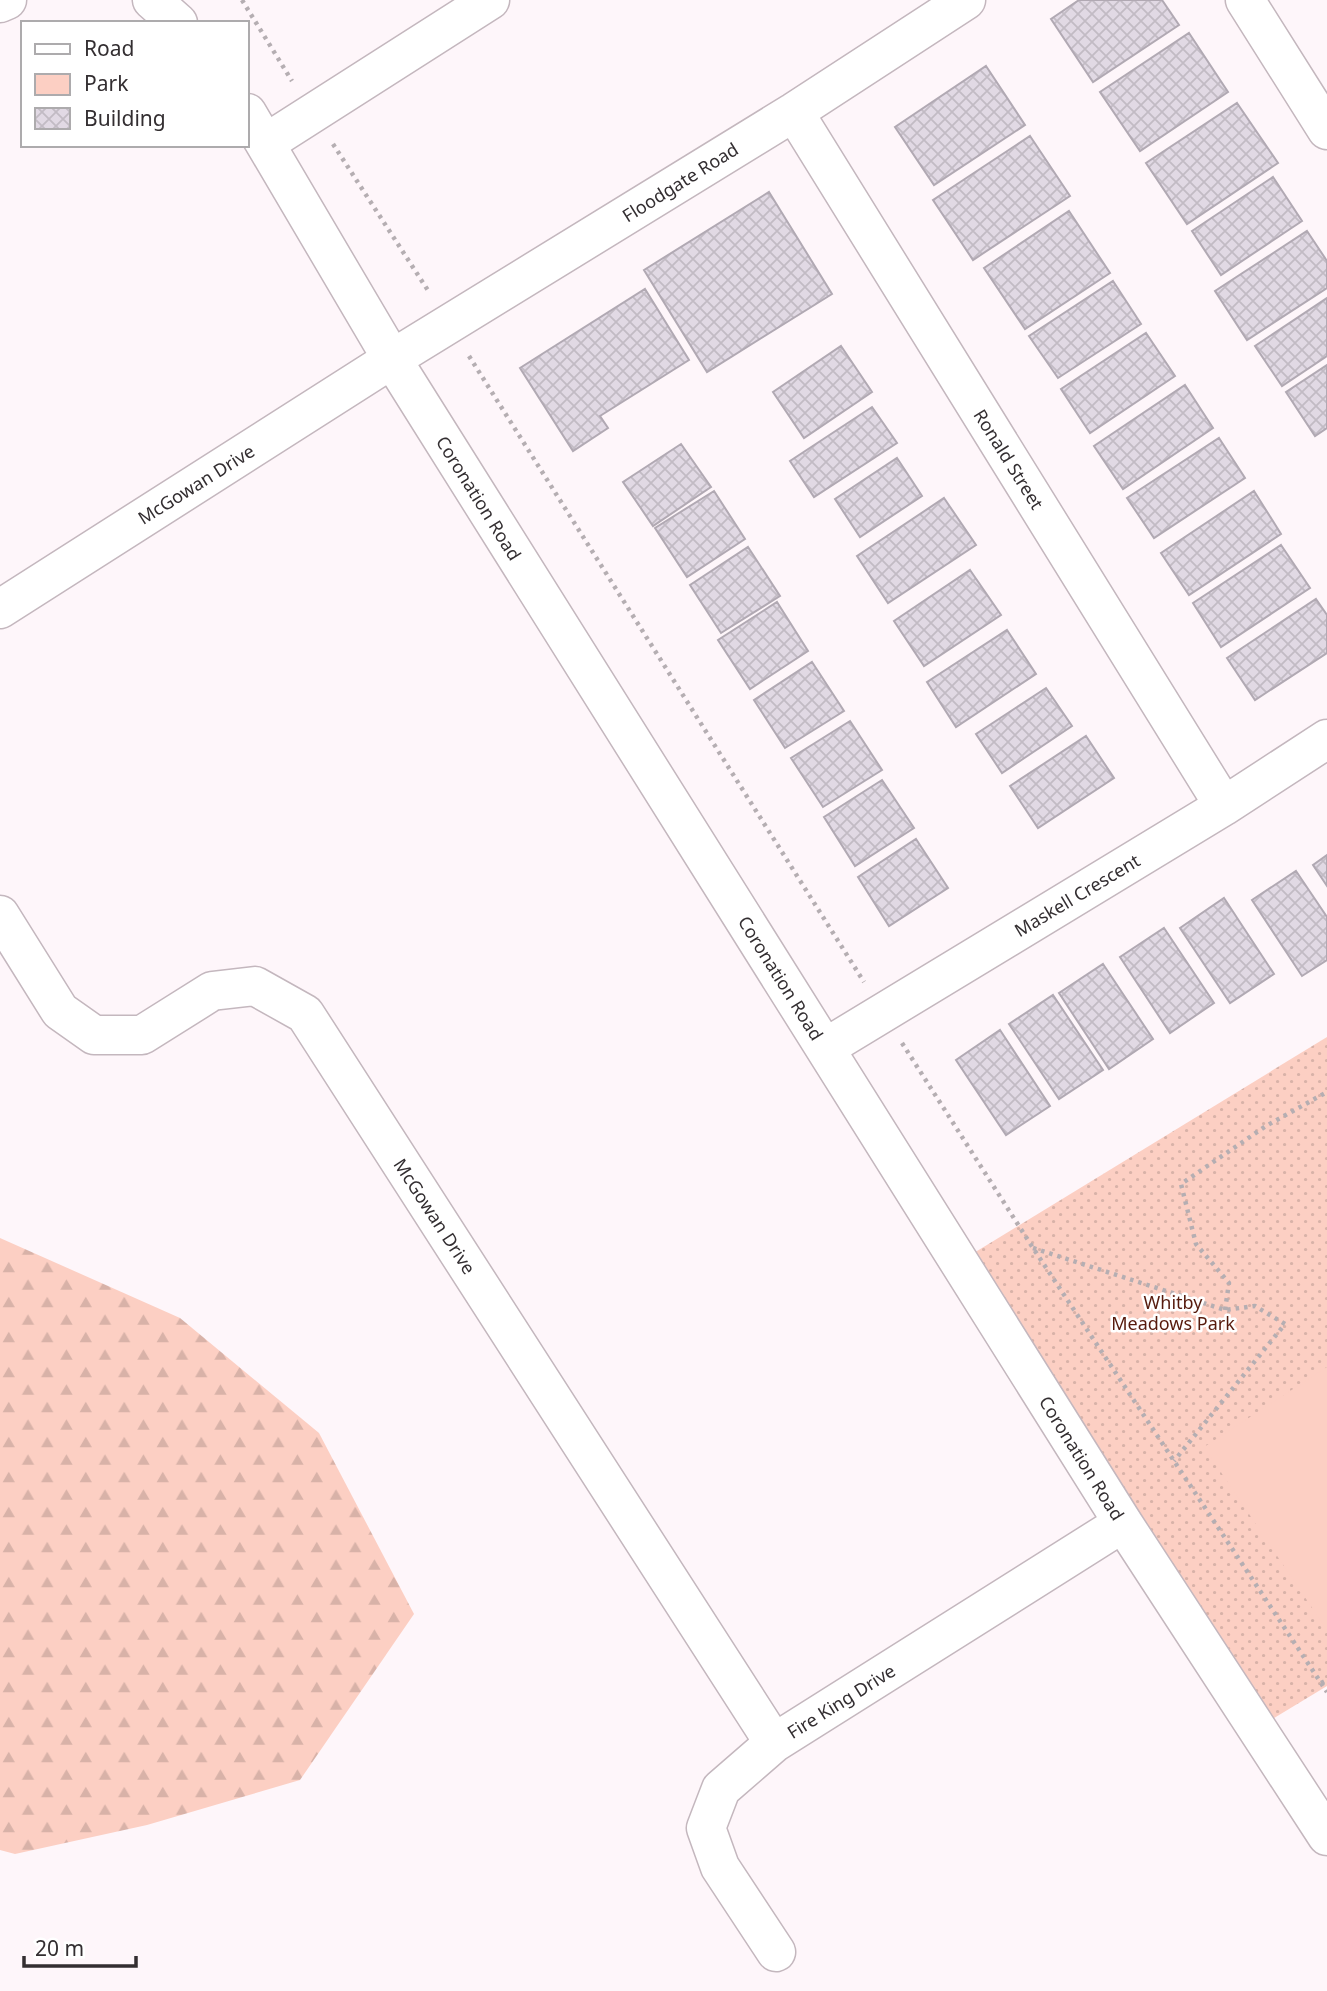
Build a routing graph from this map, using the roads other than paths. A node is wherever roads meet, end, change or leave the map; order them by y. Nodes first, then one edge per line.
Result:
1 (7, 0) edge
2 (152, 0) edge
3 (193, 0) edge
4 (490, 0) edge
5 (966, 0) edge
6 (1245, 0) edge
7 (0, 3) edge
8 (176, 21) edge
9 (201, 21) edge
10 (794, 112) junction
11 (256, 128) edge
12 (1327, 130) edge
13 (392, 359) junction
14 (0, 609) edge
15 (1327, 739) edge
16 (1224, 806) junction
17 (0, 915) edge
18 (825, 1048) junction
19 (1123, 1523) junction
20 (774, 1744) junction
21 (1327, 1836) edge
22 (776, 1952) dead end

1 - 7 street
2 - 8 street
3 - 9 street
4 - 11 street
5 - 10 street, Floodgate Road
6 - 12 street
10 - 13 street, Floodgate Road
10 - 16 street, Ronald Street
11 - 13 street, Coronation Road
13 - 14 street, McGowan Drive
13 - 18 street, Coronation Road
15 - 16 street, Maskell Crescent
16 - 18 street, Maskell Crescent
17 - 20 street, McGowan Drive
18 - 19 street, Coronation Road
19 - 20 street, Fire King Drive
19 - 21 street, Coronation Road
20 - 22 street, Fire King Drive

